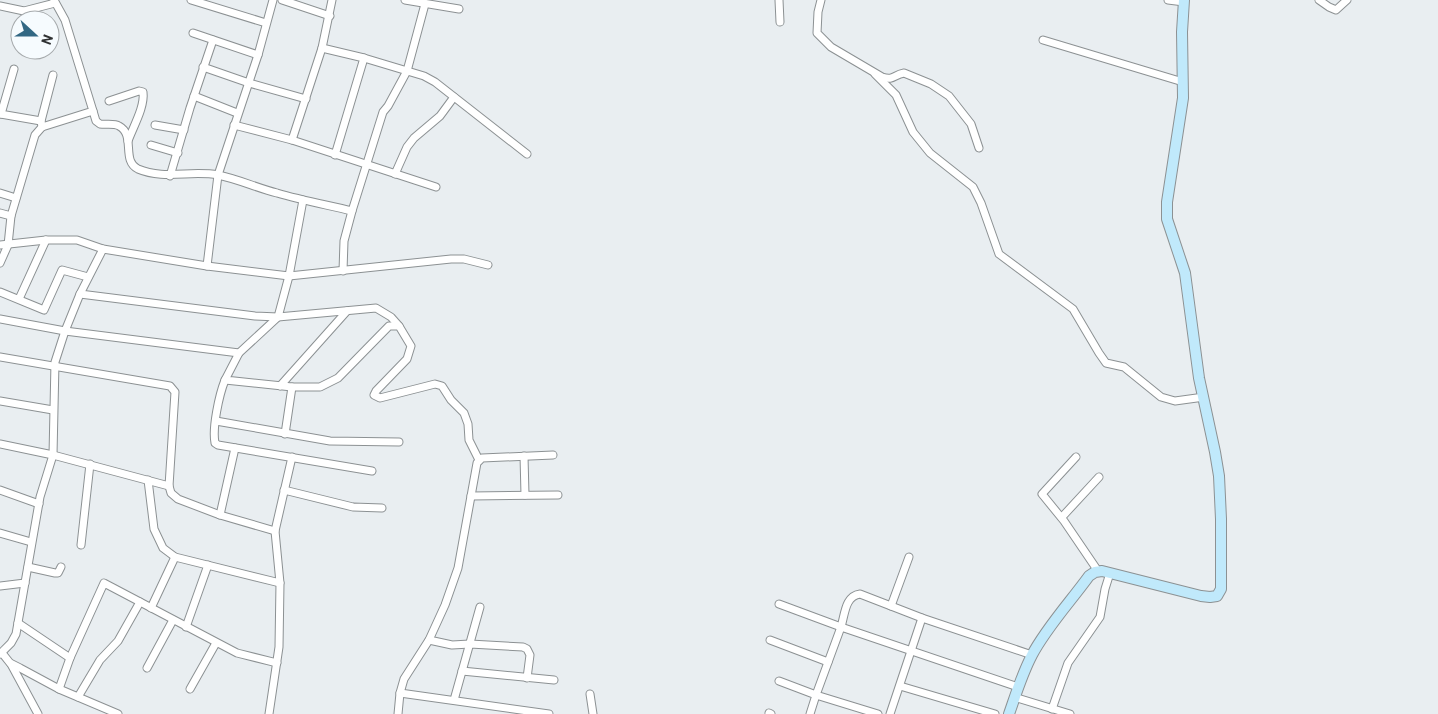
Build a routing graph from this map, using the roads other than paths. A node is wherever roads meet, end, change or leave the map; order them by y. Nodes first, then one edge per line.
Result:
1 (192, 0) edge
2 (273, 0) edge
3 (282, 0) edge
4 (332, 0) edge
5 (405, 0) edge
6 (779, 0) edge
7 (821, 0) edge
8 (1168, 0) edge
9 (1319, 0) edge
10 (1348, 0) edge
11 (55, 1) edge
12 (1184, 1) edge
13 (425, 4) junction
14 (0, 6) edge
15 (459, 10) dead end
16 (330, 16) junction
17 (780, 22) dead end
18 (266, 23) junction
19 (193, 32) dead end
20 (213, 40) junction
21 (1043, 40) dead end
22 (322, 48) junction
23 (258, 55) junction
24 (364, 58) junction
25 (203, 67) junction
26 (14, 69) dead end
27 (407, 71) junction
28 (875, 74) junction
29 (53, 75) dead end
30 (1183, 82) junction
31 (249, 83) junction
32 (194, 96) junction
33 (454, 96) junction
34 (306, 99) junction
35 (109, 101) dead end
36 (93, 112) junction
37 (238, 113) junction
38 (1, 114) edge
39 (41, 124) junction
40 (155, 125) dead end
41 (234, 125) junction
42 (184, 130) junction
43 (292, 140) junction
44 (128, 141) junction
45 (151, 145) dead end
46 (979, 148) dead end
47 (178, 153) junction
48 (527, 154) dead end
49 (335, 155) junction
50 (366, 165) junction
51 (395, 174) junction
52 (170, 176) junction
53 (218, 176) junction
54 (436, 187) dead end
55 (0, 193) edge
56 (16, 198) junction
57 (303, 200) junction
58 (352, 211) junction
59 (0, 213) edge
60 (11, 216) junction
61 (46, 240) junction
62 (4, 245) edge
63 (103, 249) junction
64 (0, 263) edge
65 (488, 265) dead end
66 (207, 266) junction
67 (343, 271) junction
68 (289, 276) junction
69 (88, 277) junction
70 (0, 292) edge
71 (80, 294) junction
72 (19, 299) junction
73 (347, 311) junction
74 (278, 317) junction
75 (0, 319) edge
76 (399, 326) junction
77 (65, 331) junction
78 (239, 353) junction
79 (0, 357) edge
80 (54, 367) junction
81 (225, 380) junction
82 (280, 386) junction
83 (292, 387) junction
84 (1204, 397) junction
85 (0, 401) edge
86 (53, 410) junction
87 (216, 421) junction
88 (285, 434) junction
89 (399, 442) dead end
90 (0, 444) edge
91 (234, 448) junction
92 (53, 455) junction
93 (553, 455) dead end
94 (524, 456) junction
95 (292, 457) junction
96 (1076, 458) dead end
97 (479, 460) junction
98 (90, 464) junction
99 (372, 471) dead end
100 (1099, 477) dead end
101 (148, 480) junction
102 (169, 486) junction
103 (0, 490) edge
104 (284, 490) junction
105 (525, 495) junction
106 (558, 495) dead end
107 (471, 496) junction
108 (39, 504) junction
109 (382, 508) dead end
110 (220, 515) junction
111 (1062, 517) junction
112 (275, 530) junction
113 (0, 533) edge
114 (31, 542) junction
115 (81, 545) dead end
116 (175, 557) junction
117 (909, 557) dead end
118 (208, 565) junction
119 (28, 567) junction
120 (61, 567) dead end
121 (1098, 572) junction
122 (1110, 573) junction
123 (280, 583) junction
124 (25, 584) junction
125 (0, 586) edge
126 (140, 602) junction
127 (779, 604) dead end
128 (890, 606) junction
129 (480, 607) dead end
130 (151, 608) junction
131 (922, 618) junction
132 (173, 620) junction
133 (18, 623) junction
134 (841, 626) junction
135 (186, 627) junction
136 (429, 640) junction
137 (770, 640) dead end
138 (216, 643) junction
139 (470, 644) junction
140 (911, 651) junction
141 (1, 653) edge
142 (1032, 655) junction
143 (70, 658) junction
144 (10, 662) junction
145 (828, 662) junction
146 (277, 663) junction
147 (147, 668) dead end
148 (462, 671) junction
149 (527, 678) junction
150 (554, 680) dead end
151 (779, 681) dead end
152 (900, 686) junction
153 (1018, 687) junction
154 (59, 689) junction
155 (190, 689) dead end
156 (400, 693) junction
157 (590, 694) dead end
158 (816, 695) junction
159 (78, 697) junction
160 (1014, 697) junction
161 (454, 700) junction
162 (1052, 709) junction
163 (505, 711) edge
164 (38, 714) edge
165 (117, 714) edge
166 (269, 714) edge
167 (398, 714) edge
168 (549, 714) edge
169 (593, 714) edge
170 (810, 714) edge
171 (878, 714) edge
172 (890, 714) edge
173 (995, 714) edge
174 (1009, 714) edge
175 (1070, 714) edge

1 - 18 street
2 - 18 street
3 - 16 street
4 - 16 street
5 - 13 street
6 - 17 street
7 - 28 street
8 - 12 street
9 - 10 street
11 - 14 street
11 - 36 street
12 - 30 street
13 - 15 street
13 - 27 street
16 - 22 street
18 - 23 street
19 - 20 street
20 - 23 street
20 - 25 street
21 - 30 street
22 - 24 street
22 - 34 street
23 - 31 street
24 - 27 street
24 - 49 street
25 - 31 street
25 - 32 street
26 - 38 street
27 - 33 street
27 - 50 street
28 - 46 street
28 - 84 street
29 - 39 street
30 - 84 street
31 - 34 street
31 - 37 street
32 - 37 street
32 - 42 street
33 - 48 street
33 - 51 street
34 - 43 street
35 - 44 street
36 - 39 street
36 - 44 street
37 - 41 street
38 - 39 street
39 - 56 street
40 - 42 street
41 - 43 street
41 - 53 street
42 - 47 street
43 - 49 street
44 - 52 street
45 - 47 street
47 - 52 street
49 - 50 street
50 - 51 street
50 - 58 street
51 - 54 street
52 - 53 street
53 - 57 street
53 - 66 street
55 - 56 street
56 - 60 street
57 - 58 street
57 - 68 street
58 - 67 street
59 - 60 street
60 - 62 street
61 - 62 street
61 - 63 street
61 - 72 street
62 - 64 street
63 - 66 street
63 - 69 street
65 - 67 street
66 - 68 street
67 - 68 street
68 - 74 street
69 - 71 street
69 - 72 street
70 - 72 street
71 - 74 street
71 - 77 street
73 - 74 street
73 - 76 street
73 - 82 street
74 - 78 street
75 - 77 street
76 - 83 street
76 - 97 street
77 - 78 street
77 - 80 street
78 - 81 street
79 - 80 street
80 - 86 street
80 - 102 street
81 - 82 street
81 - 87 street
82 - 83 street
83 - 88 street
84 - 122 street
85 - 86 street
86 - 92 street
87 - 88 street
87 - 91 street
88 - 89 street
90 - 92 street
91 - 95 street
91 - 110 street
92 - 98 street
92 - 108 street
93 - 94 street
94 - 97 street
94 - 105 street
95 - 99 street
95 - 104 street
96 - 111 street
97 - 107 street
98 - 101 street
98 - 115 street
100 - 111 street
101 - 102 street
101 - 116 street
102 - 110 street
103 - 108 street
104 - 109 street
104 - 112 street
105 - 106 street
105 - 107 street
107 - 136 street
108 - 114 street
110 - 112 street
111 - 121 street
112 - 123 street
113 - 114 street
114 - 119 street
116 - 118 street
116 - 130 street
117 - 128 street
118 - 123 street
118 - 135 street
119 - 120 street
119 - 124 street
121 - 122 street
121 - 142 street
122 - 162 street
123 - 146 street
124 - 125 street
124 - 133 street
126 - 130 street
126 - 143 street
126 - 159 street
127 - 134 street
128 - 131 street
128 - 134 street
129 - 139 street
130 - 132 street
131 - 140 street
131 - 142 street
132 - 135 street
132 - 147 street
133 - 141 street
133 - 143 street
134 - 140 street
134 - 145 street
135 - 138 street
136 - 139 street
136 - 156 street
137 - 145 street
138 - 146 street
138 - 155 street
139 - 148 street
139 - 149 street
140 - 152 street
140 - 153 street
141 - 144 street
142 - 153 street
143 - 154 street
144 - 154 street
144 - 164 street
145 - 158 street
146 - 166 street
148 - 149 street
148 - 161 street
149 - 150 street
151 - 158 street
152 - 172 street
152 - 173 street
153 - 160 street
154 - 159 street
156 - 161 street
156 - 167 street
157 - 169 street
158 - 170 street
158 - 171 street
159 - 165 street
160 - 162 street
160 - 174 street
161 - 163 street
162 - 175 street
163 - 168 street

